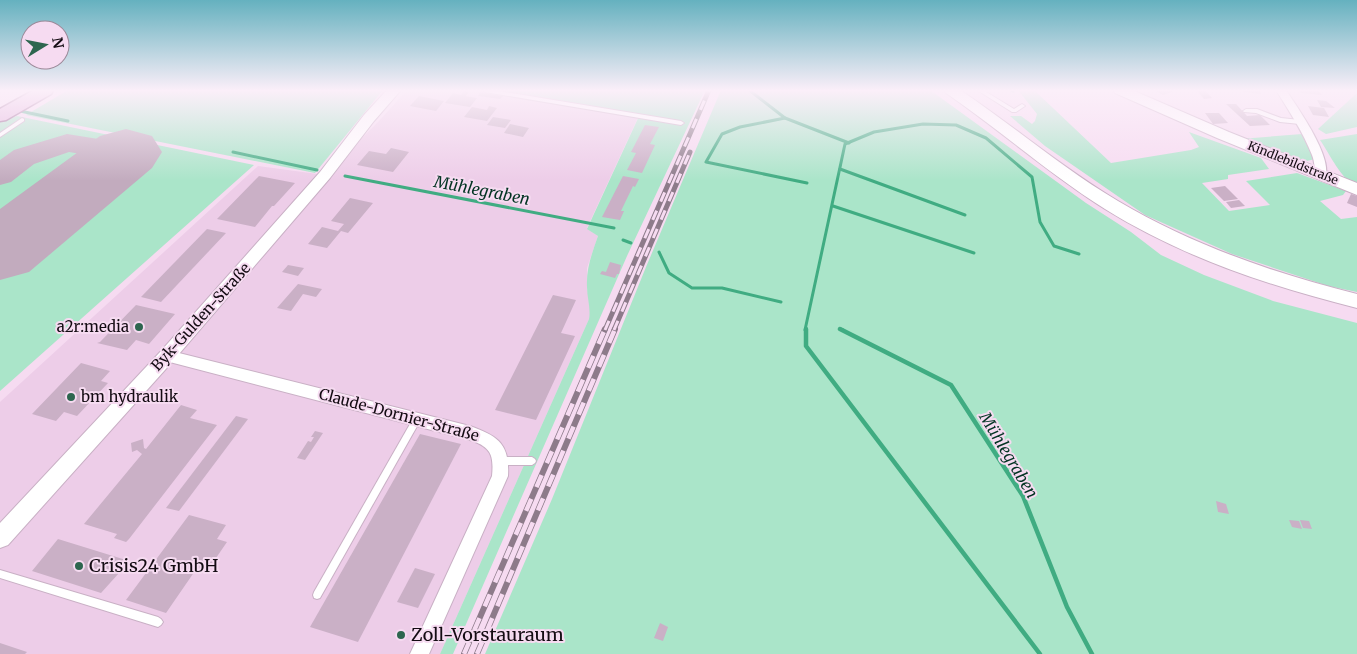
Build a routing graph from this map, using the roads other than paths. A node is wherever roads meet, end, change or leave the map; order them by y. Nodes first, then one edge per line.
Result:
1 (22, 120) dead end
2 (367, 121) edge
3 (666, 121) edge
4 (992, 121) edge
5 (1189, 121) edge
6 (1285, 121) edge
7 (1300, 122) joint
8 (681, 123) dead end
9 (0, 135) edge
10 (1322, 174) junction
11 (1357, 189) edge
12 (1357, 301) edge
13 (167, 356) junction
14 (417, 419) junction
15 (502, 461) junction
16 (532, 461) dead end
17 (0, 538) edge
18 (0, 574) edge
19 (317, 594) dead end
20 (158, 622) dead end
21 (419, 654) edge

1 - 9 lane
2 - 13 street, Byk-Gulden-Straße
3 - 8 lane
4 - 12 main road
5 - 10 main road, Kindlebildstraße
6 - 7 lane
7 - 10 street
10 - 11 main road, Kindlebildstraße
13 - 14 street, Claude-Dornier-Straße
13 - 17 street, Byk-Gulden-Straße
14 - 15 street, Claude-Dornier-Straße
14 - 19 lane
15 - 16 lane
15 - 21 street
18 - 20 lane

